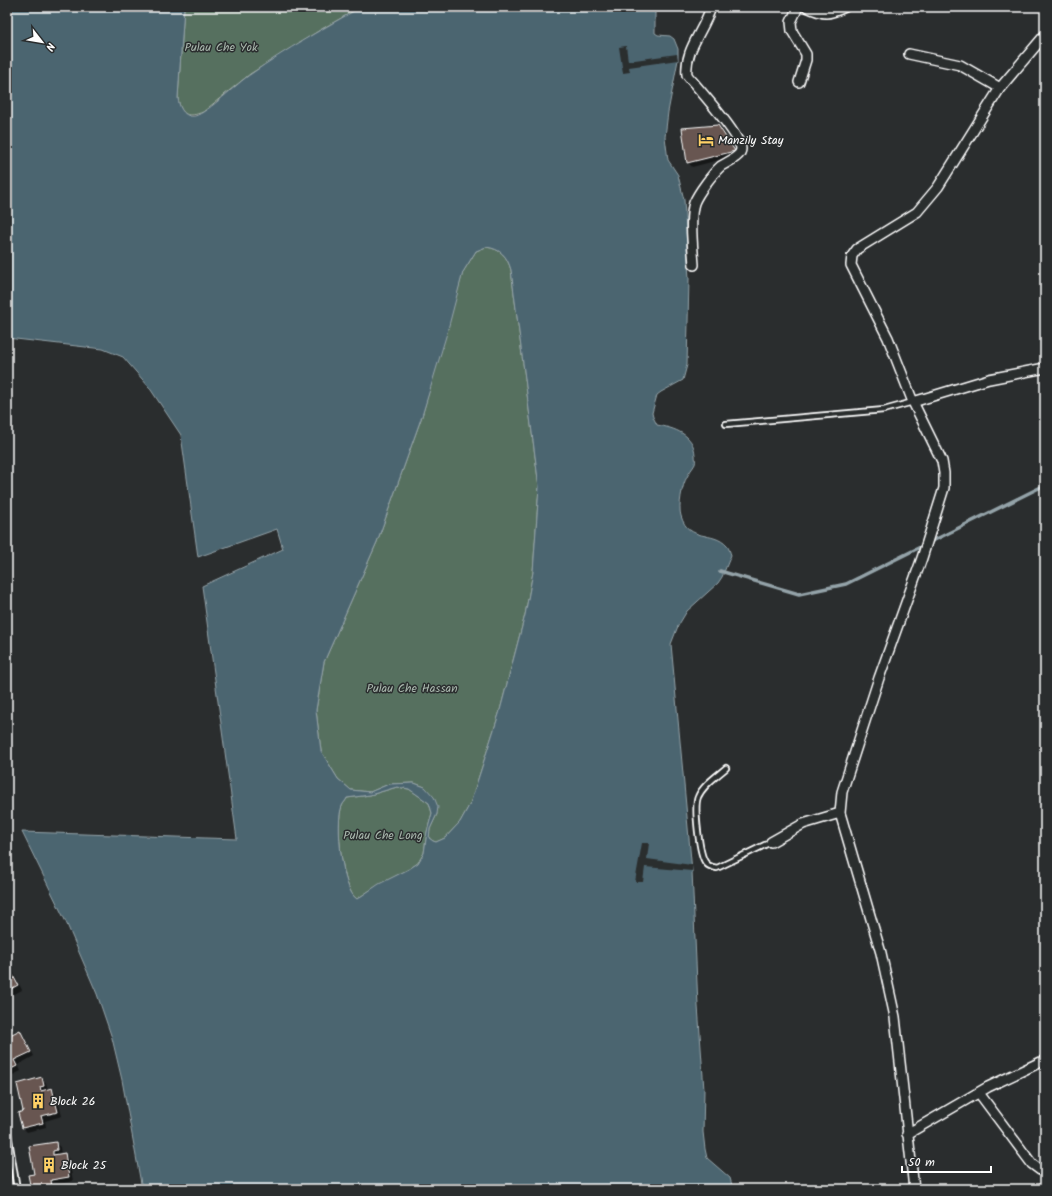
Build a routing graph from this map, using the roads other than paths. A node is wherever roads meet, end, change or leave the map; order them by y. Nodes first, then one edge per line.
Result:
1 (711, 7) edge
2 (798, 7) edge
3 (807, 7) edge
4 (844, 7) edge
5 (1045, 34) edge
6 (909, 54) dead end
7 (799, 82) dead end
8 (1000, 88) junction
9 (694, 264) dead end
10 (1045, 368) edge
11 (914, 402) junction
12 (726, 424) dead end
13 (726, 768) dead end
14 (840, 813) junction
15 (771, 842) joint
16 (1045, 1060) edge
17 (979, 1093) junction
18 (7, 1127) edge
19 (907, 1134) junction
20 (1045, 1170) edge
21 (17, 1189) edge
22 (914, 1189) edge

1 - 9 street
2 - 7 street
3 - 4 street
5 - 8 street
6 - 8 street
8 - 11 street
10 - 11 street
11 - 12 lane
11 - 14 street
13 - 15 lane
14 - 15 street
14 - 19 street
16 - 17 street
17 - 19 street
17 - 20 street
18 - 21 lane
19 - 22 street

